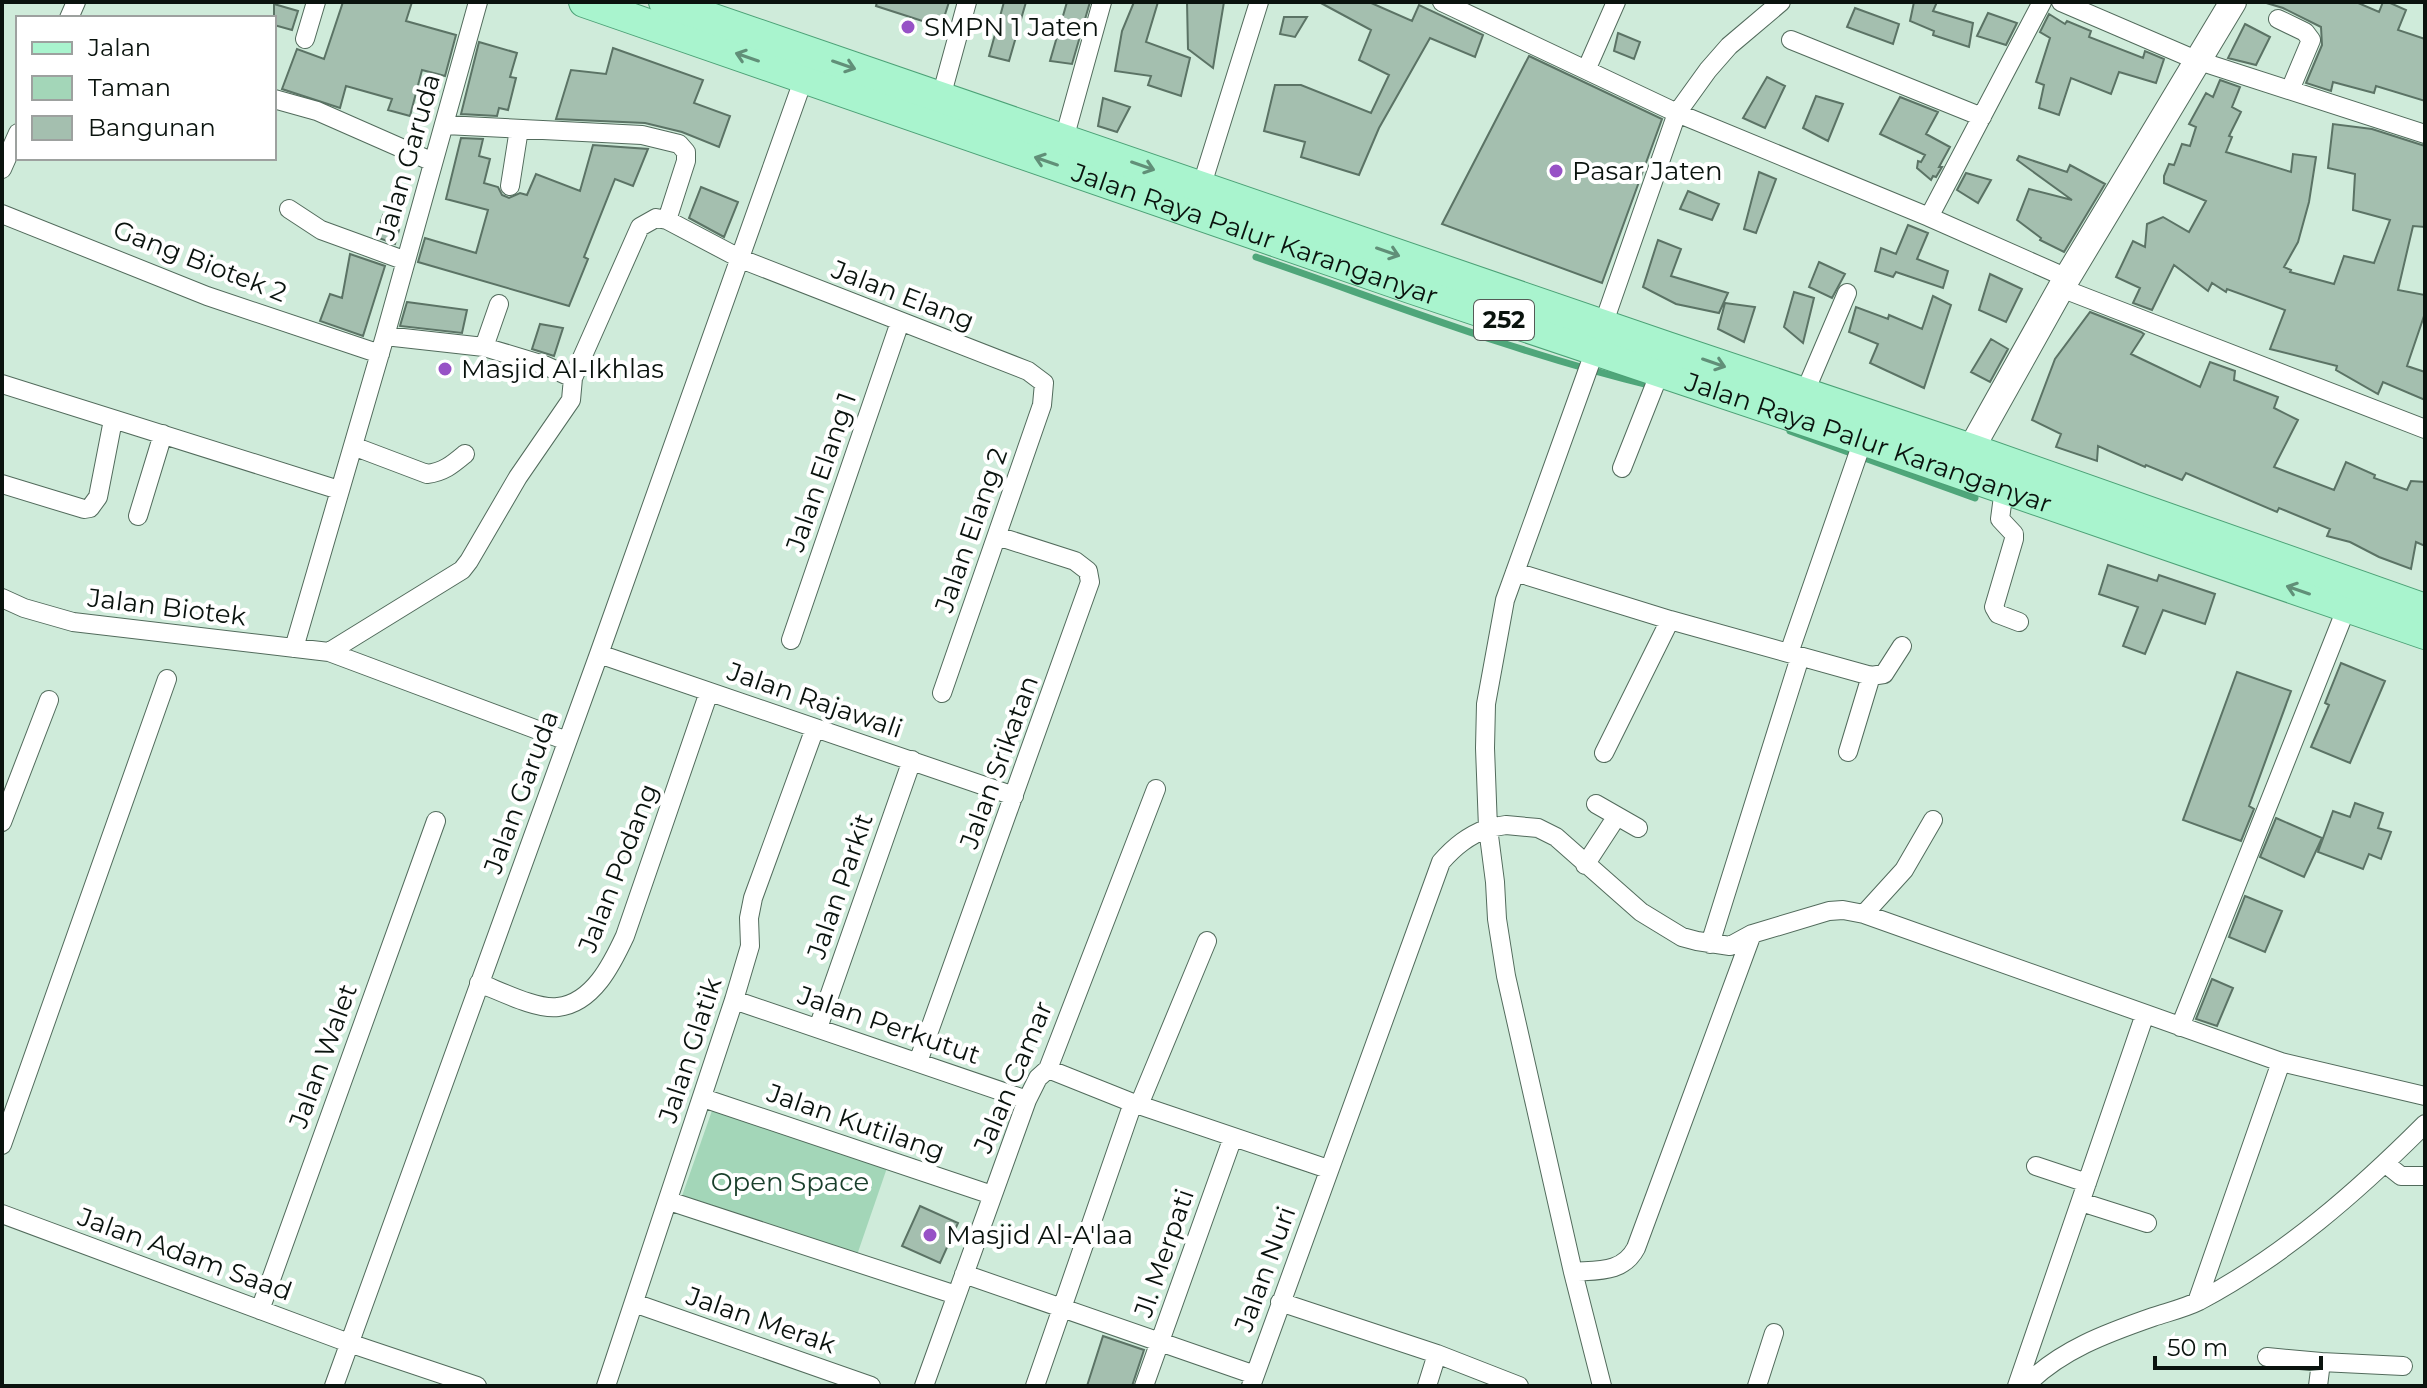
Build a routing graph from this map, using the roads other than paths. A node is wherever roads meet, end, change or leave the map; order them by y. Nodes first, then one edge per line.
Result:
1 (316, 2) edge
2 (478, 2) edge
3 (584, 2) edge
4 (664, 2) edge
5 (967, 2) edge
6 (1102, 2) edge
7 (1259, 2) edge
8 (1442, 2) edge
9 (1492, 2) edge
10 (1616, 2) edge
11 (1781, 2) edge
12 (2042, 2) edge
13 (2061, 2) edge
14 (2233, 2) edge
15 (2278, 19) dead end
16 (1485, 20) junction
17 (305, 39) dead end
18 (1791, 40) dead end
19 (2196, 60) junction
20 (808, 65) junction
21 (1587, 68) junction
22 (2290, 90) junction
23 (941, 97) junction
24 (276, 100) edge
25 (1677, 113) junction
26 (1982, 117) junction
27 (445, 125) junction
28 (519, 129) junction
29 (2425, 134) edge
30 (16, 138) edge
31 (1064, 139) junction
32 (433, 162) junction
33 (2, 169) edge
34 (510, 186) dead end
35 (1197, 199) junction
36 (289, 209) dead end
37 (2, 214) edge
38 (1929, 217) junction
39 (667, 220) junction
40 (741, 259) junction
41 (406, 261) junction
42 (2064, 283) junction
43 (1847, 293) dead end
44 (499, 304) dead end
45 (900, 322) junction
46 (383, 345) junction
47 (484, 347) junction
48 (1593, 354) junction
49 (1659, 372) junction
50 (573, 378) junction
51 (1044, 383) joint
52 (2, 384) edge
53 (1804, 394) junction
54 (113, 420) junction
55 (2425, 429) edge
56 (163, 434) junction
57 (353, 446) junction
58 (1859, 452) junction
59 (465, 454) dead end
60 (1964, 461) junction
61 (1622, 468) dead end
62 (2, 484) edge
63 (2004, 489) junction
64 (339, 490) junction
65 (138, 516) dead end
66 (997, 536) junction
67 (1515, 572) junction
68 (2, 598) edge
69 (2348, 604) junction
70 (2425, 609) edge
71 (1670, 620) junction
72 (2019, 622) dead end
73 (2425, 634) edge
74 (791, 640) dead end
75 (1902, 646) dead end
76 (294, 648) junction
77 (329, 652) junction
78 (599, 654) junction
79 (1794, 655) junction
80 (1871, 676) junction
81 (167, 679) dead end
82 (709, 692) junction
83 (942, 693) dead end
84 (49, 700) dead end
85 (815, 728) junction
86 (567, 741) junction
87 (1848, 752) dead end
88 (1604, 753) dead end
89 (912, 760) junction
90 (1156, 789) dead end
91 (1014, 796) junction
92 (1596, 804) dead end
93 (1617, 816) junction
94 (1933, 820) dead end
95 (436, 821) dead end
96 (2, 822) edge
97 (1488, 828) junction
98 (1638, 828) dead end
99 (1585, 865) junction
100 (1864, 914) junction
101 (1752, 934) junction
102 (1207, 941) dead end
103 (1710, 944) junction
104 (479, 983) junction
105 (734, 1000) junction
106 (2145, 1014) junction
107 (2180, 1027) junction
108 (818, 1028) junction
109 (918, 1062) junction
110 (2281, 1062) junction
111 (1048, 1069) junction
112 (2425, 1096) edge
113 (703, 1098) junction
114 (1027, 1100) junction
115 (1136, 1104) junction
116 (2425, 1124) edge
117 (1233, 1137) junction
118 (2, 1145) edge
119 (2386, 1164) junction
120 (2036, 1166) dead end
121 (1328, 1169) junction
122 (2425, 1176) edge
123 (2087, 1183) junction
124 (992, 1195) junction
125 (669, 1201) junction
126 (2081, 1202) junction
127 (2, 1214) edge
128 (2147, 1223) dead end
129 (1573, 1272) junction
130 (964, 1274) junction
131 (956, 1295) junction
132 (1280, 1302) junction
133 (2197, 1302) junction
134 (634, 1303) junction
135 (1062, 1308) junction
136 (260, 1310) junction
137 (1774, 1333) dead end
138 (349, 1343) junction
139 (1159, 1344) junction
140 (1437, 1354) junction
141 (2267, 1357) dead end
142 (2321, 1362) junction
143 (2403, 1366) dead end
144 (1253, 1380) edge
145 (334, 1386) edge
146 (477, 1386) edge
147 (606, 1386) edge
148 (871, 1386) edge
149 (924, 1386) edge
150 (1035, 1386) edge
151 (1144, 1386) edge
152 (1427, 1386) edge
153 (1519, 1386) edge
154 (1602, 1386) edge
155 (1757, 1386) edge
156 (2017, 1386) edge
157 (2025, 1386) edge
158 (2318, 1386) edge

1 - 17 street
2 - 27 street, Jalan Garuda
20 -> 3 main road, Jalan Raya Palur Karanganyar / 252
4 - 20 main road, Jalan Raya Palur Karanganyar / 252
5 - 23 street
6 - 31 street
7 - 35 street
8 - 16 street
9 - 16 street
10 - 21 street
11 - 25 street
12 - 26 street
13 - 19 street
14 - 19 main road
15 - 22 street
16 - 21 street
18 - 26 street
19 - 22 street
19 - 42 main road
20 -> 23 main road, Jalan Raya Palur Karanganyar / 252
35 -> 20 main road, Jalan Raya Palur Karanganyar / 252
20 - 40 street, Jalan Garuda
21 - 25 street
22 - 29 street
23 - 31 main road, Jalan Raya Palur Karanganyar / 252
24 - 32 street
25 - 38 street
25 - 48 street
26 - 38 street
27 - 28 street
27 - 32 street, Jalan Garuda
28 - 34 street
28 - 39 street
30 - 33 street
31 -> 35 main road, Jalan Raya Palur Karanganyar / 252
32 - 41 street, Jalan Garuda
35 - 48 main road, Jalan Raya Palur Karanganyar / 252
36 - 41 street
37 - 46 street, Gang Biotek 2
38 - 42 street
39 - 40 street, Jalan Elang
39 - 50 street
40 - 45 street, Jalan Elang
40 - 78 street, Jalan Garuda
41 - 46 street, Jalan Garuda
42 - 55 street
42 - 60 main road
43 - 53 street
44 - 47 street
45 - 51 street, Jalan Elang
45 - 74 street, Jalan Elang 1
46 - 47 street, Gang Biotek 2
46 - 57 street, Jalan Garuda
47 - 50 street, Gang Biotek 2
48 - 49 main road, Jalan Raya Palur Karanganyar / 252
48 - 67 street
49 -> 53 main road, Jalan Raya Palur Karanganyar / 252
49 - 58 main road, Jalan Raya Palur Karanganyar / 252
49 - 61 street
50 - 77 street
51 - 66 street, Jalan Elang 2
52 - 54 street
53 - 60 main road, Jalan Raya Palur Karanganyar / 252
54 - 56 street
54 - 62 street
56 - 64 street
56 - 65 street
57 - 59 street
57 - 64 street, Jalan Garuda
58 - 60 main road, Jalan Raya Palur Karanganyar / 252
58 - 79 street
60 - 63 main road, Jalan Raya Palur Karanganyar / 252
60 - 69 main road, Jalan Raya Palur Karanganyar / 252
69 -> 63 main road, Jalan Raya Palur Karanganyar / 252
63 - 72 street
64 - 76 street, Jalan Garuda
66 - 83 street, Jalan Elang 2
66 - 91 street, Jalan Srikatan
67 - 71 street
67 - 97 street
68 - 76 street, Jalan Biotek
69 - 70 main road, Jalan Raya Palur Karanganyar / 252
69 - 73 main road, Jalan Raya Palur Karanganyar / 252
69 - 107 street
71 - 79 street
71 - 88 street
75 - 80 street
76 - 77 street, Jalan Biotek
77 - 86 street, Jalan Biotek
78 - 82 street, Jalan Rajawali
78 - 86 street, Jalan Garuda
79 - 80 street
79 - 103 street
80 - 87 street
81 - 118 street
82 - 85 street, Jalan Rajawali
82 - 104 street, Jalan Podang
84 - 96 street
85 - 89 street, Jalan Rajawali
85 - 105 street, Jalan Glatik
86 - 104 street, Jalan Garuda
89 - 91 street, Jalan Rajawali
89 - 108 street, Jalan Parkit
90 - 111 street, Jalan Camar
91 - 109 street, Jalan Srikatan
92 - 93 street
93 - 98 street
93 - 99 street
94 - 100 street
95 - 136 street, Jalan Walet
97 - 99 street
97 - 121 street, Jalan Nuri
97 - 129 street
99 - 103 street
100 - 101 street
100 - 106 street
101 - 103 street
101 - 129 street
102 - 115 street
104 - 138 street, Jalan Garuda
105 - 108 street, Jalan Perkutut
105 - 113 street, Jalan Glatik
106 - 107 street
106 - 123 street
107 - 110 street
108 - 109 street, Jalan Perkutut
109 - 114 street, Jalan Perkutut
110 - 112 street
110 - 133 street
111 - 114 street, Jalan Camar
111 - 115 street
113 - 124 street, Jalan Kutilang
113 - 125 street, Jalan Glatik
114 - 124 street, Jalan Camar
115 - 117 street
115 - 135 street
116 - 119 street
117 - 121 street
117 - 139 street, Jl. Merpati
119 - 122 street
119 - 133 street
120 - 123 street
121 - 132 street, Jalan Nuri
123 - 126 street
124 - 130 street, Jalan Camar
125 - 131 street
125 - 134 street, Jalan Glatik
126 - 128 street
126 - 156 street
127 - 136 street, Jalan Adam Saad
129 - 154 street
130 - 131 street, Jalan Camar
130 - 135 street
131 - 149 street, Jalan Camar
132 - 140 street
132 - 144 street, Jalan Nuri
133 - 157 street
134 - 147 street, Jalan Glatik
134 - 148 street, Jalan Merak
135 - 139 street
135 - 150 street
136 - 138 street, Jalan Adam Saad
137 - 155 street
138 - 145 street, Jalan Garuda
138 - 146 street, Jalan Adam Saad
139 - 144 street
139 - 151 street, Jl. Merpati
140 - 152 street
140 - 153 street
141 - 142 street
142 - 143 street
142 - 158 street

